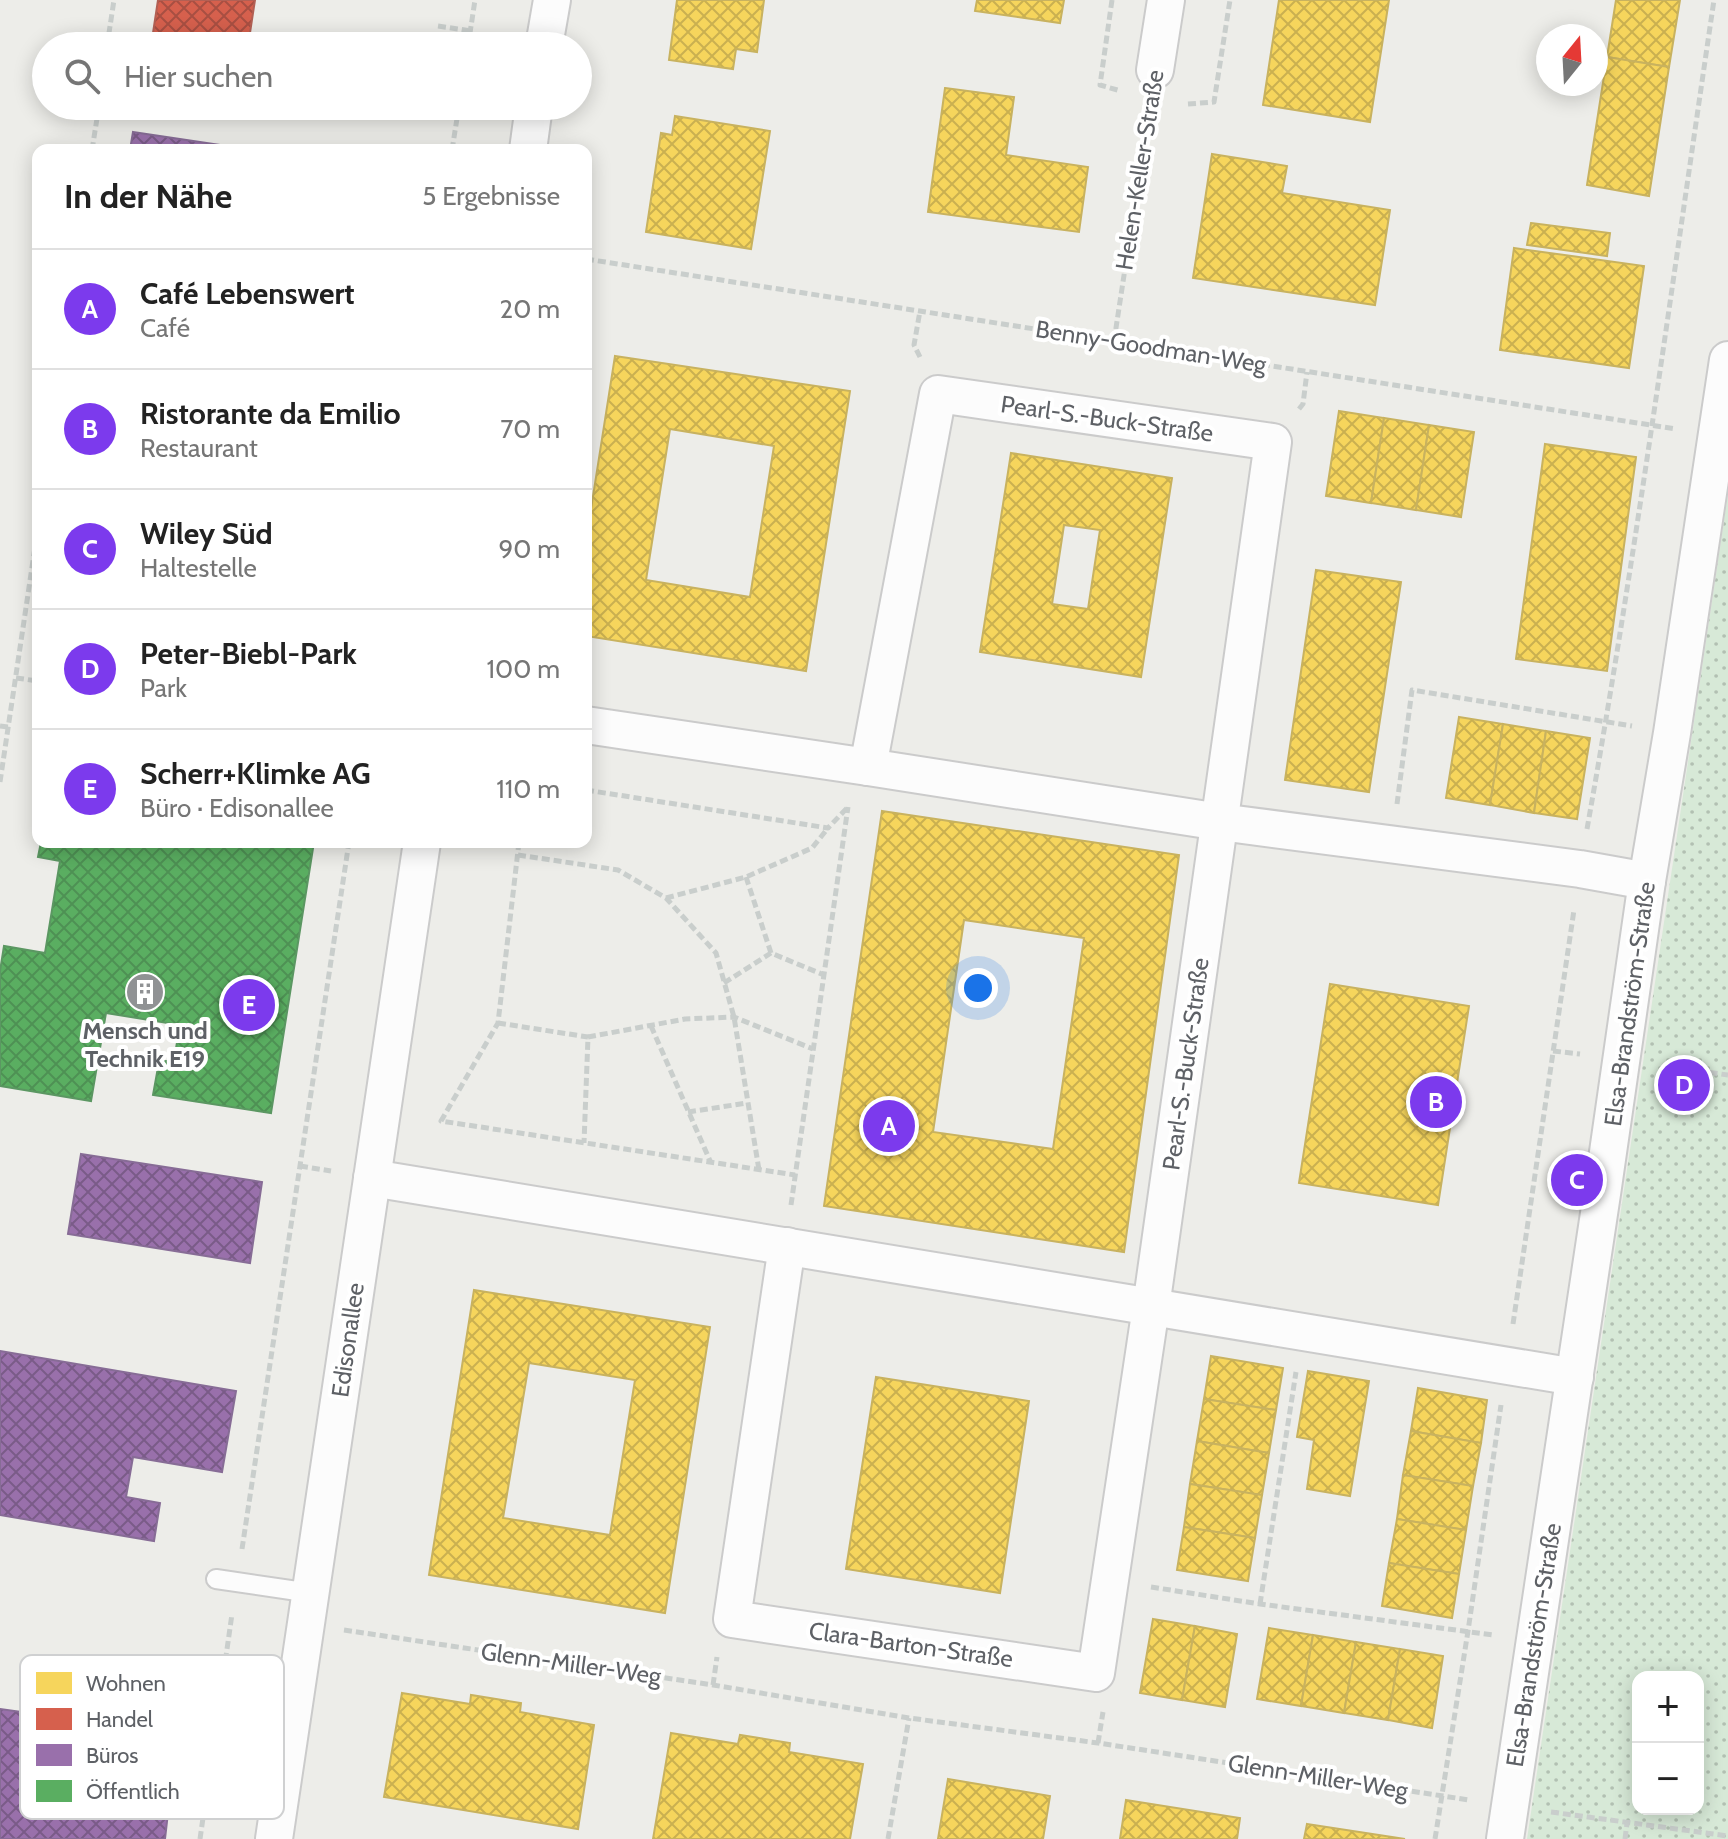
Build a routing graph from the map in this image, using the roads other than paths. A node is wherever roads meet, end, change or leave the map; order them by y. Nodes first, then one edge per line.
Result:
1 (552, 0) edge
2 (1166, 0) edge
3 (546, 32) edge
4 (1155, 70) road end
5 (532, 120) edge
6 (529, 144) edge
7 (1728, 360) edge
8 (592, 726) edge
9 (868, 767) junction
10 (1220, 822) junction
11 (421, 848) edge
12 (1647, 881) junction
13 (372, 1178) junction
14 (787, 1246) junction
15 (1151, 1307) junction
16 (1575, 1377) junction
17 (216, 1579) dead end
18 (309, 1609) junction
19 (284, 1773) edge
20 (277, 1819) edge
21 (1507, 1822) edge
22 (274, 1839) edge

1 - 3 street
2 - 4 street, Helen-Keller-Straße
5 - 6 street
7 - 12 street, Elsa-Brandström-Straße
8 - 9 street
9 - 10 street
9 - 10 street, Pearl-S.-Buck-Straße
10 - 12 street
10 - 15 street, Pearl-S.-Buck-Straße
11 - 13 street, Edisonallee
12 - 16 street, Elsa-Brandström-Straße
13 - 14 street
13 - 18 street, Edisonallee
14 - 15 street
14 - 15 street, Clara-Barton-Straße
15 - 16 street
16 - 21 street, Elsa-Brandström-Straße
17 - 18 lane
18 - 19 street, Edisonallee
20 - 22 street, Edisonallee

